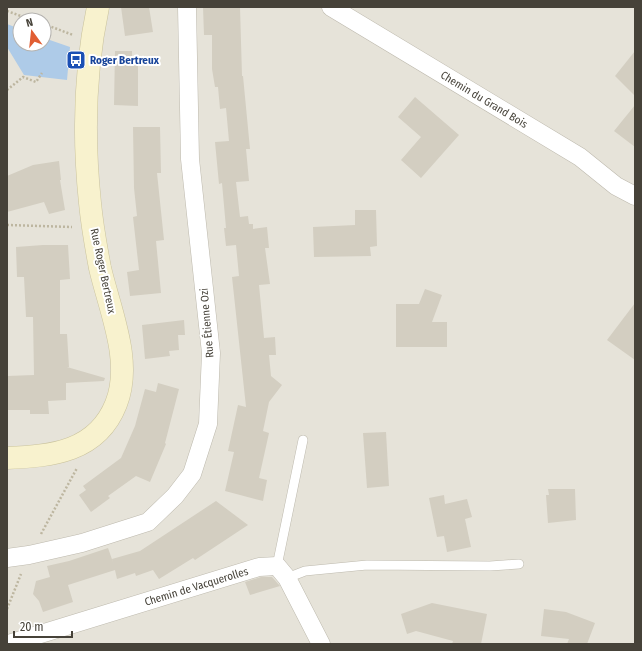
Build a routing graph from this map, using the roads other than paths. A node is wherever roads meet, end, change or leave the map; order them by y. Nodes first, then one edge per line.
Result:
1 (98, 7) edge
2 (187, 7) edge
3 (330, 7) edge
4 (635, 196) edge
5 (303, 440) dead end
6 (7, 458) edge
7 (7, 558) edge
8 (519, 564) dead end
9 (282, 572) junction
10 (8, 644) edge
11 (321, 644) edge

1 - 6 street, Rue Roger Bertreux
2 - 7 street, Rue Étienne Ozi
3 - 4 street, Chemin du Grand Bois
5 - 9 lane
8 - 9 lane
9 - 10 street, Chemin de Vacquerolles
9 - 11 street

